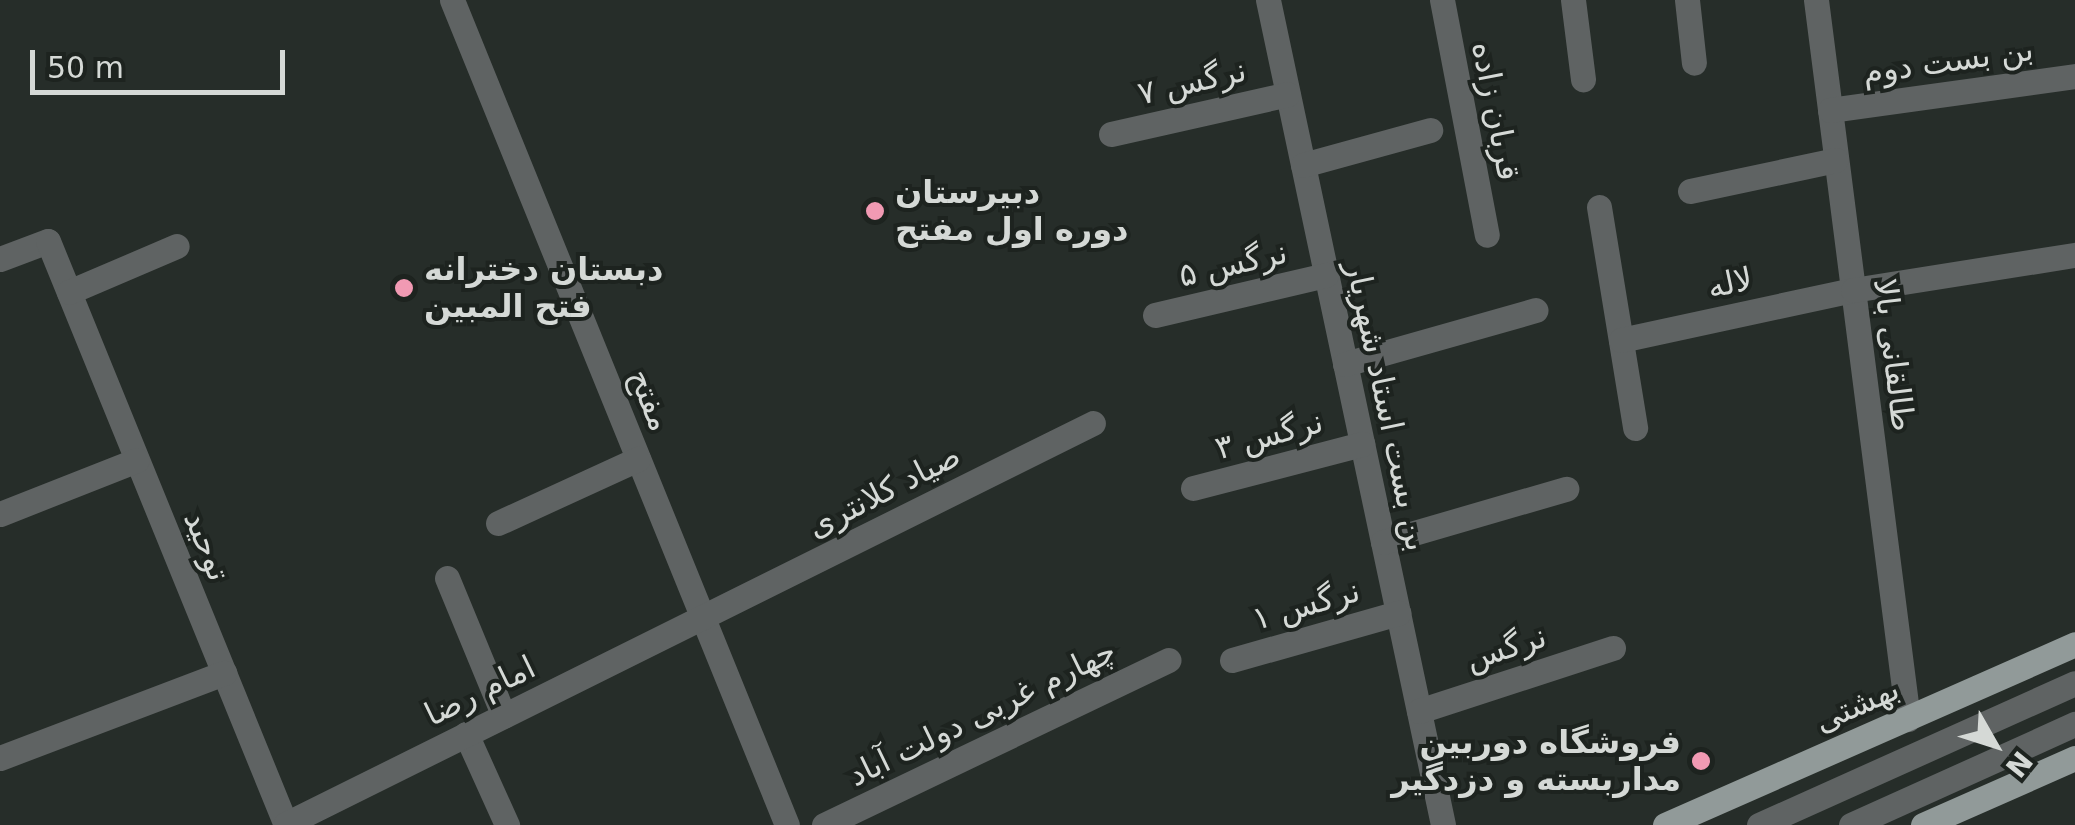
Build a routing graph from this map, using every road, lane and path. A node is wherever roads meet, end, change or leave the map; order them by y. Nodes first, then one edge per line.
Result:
1 (452, 0) edge
2 (1268, 0) edge
3 (1442, 0) edge
4 (1573, 0) edge
5 (1686, 0) edge
6 (1816, 0) edge
7 (1694, 63) dead end
8 (2075, 76) edge
9 (1583, 79) dead end
10 (1288, 94) junction
11 (1830, 110) junction
12 (1430, 130) dead end
13 (1111, 134) dead end
14 (1836, 160) junction
15 (1303, 164) junction
16 (1690, 191) dead end
17 (1599, 207) dead end
18 (1486, 235) dead end
19 (177, 246) dead end
20 (2075, 255) edge
21 (0, 260) edge
22 (1326, 275) junction
23 (1853, 290) junction
24 (69, 292) junction
25 (1536, 310) dead end
26 (1155, 315) dead end
27 (1621, 340) junction
28 (1345, 364) junction
29 (1093, 423) dead end
30 (1635, 428) dead end
31 (1362, 444) junction
32 (638, 458) junction
33 (137, 460) junction
34 (1192, 488) dead end
35 (1566, 488) dead end
36 (0, 514) edge
37 (498, 523) dead end
38 (1383, 542) junction
39 (447, 578) dead end
40 (1398, 613) junction
41 (703, 618) junction
42 (2075, 644) edge
43 (1613, 648) dead end
44 (1168, 660) dead end
45 (1232, 660) dead end
46 (224, 673) junction
47 (2075, 683) edge
48 (1419, 711) junction
49 (504, 716) junction
50 (1908, 719) junction
51 (2075, 724) edge
52 (466, 734) junction
53 (0, 758) edge
54 (2075, 758) edge
55 (286, 824) edge
56 (507, 825) edge
57 (788, 825) edge
58 (824, 825) edge
59 (1443, 825) edge
60 (1666, 825) edge
61 (1759, 825) edge
62 (1850, 825) edge
63 (1923, 825) edge

1 - 32 street, مفتح
2 - 10 street, بن بست استاد شهریار
3 - 18 street, قربان زاده
4 - 9 street
5 - 7 street
6 - 11 street, طالقانی بالا
8 - 11 street, بن بست دوم
10 - 13 street, نرگس ۷
10 - 15 street, بن بست استاد شهریار
11 - 14 street, طالقانی بالا
12 - 15 street
14 - 16 street
14 - 23 street, طالقانی بالا
15 - 22 street, بن بست استاد شهریار
17 - 27 street
19 - 24 street
20 - 23 street, لاله
21 - 24 street, توحید
22 - 26 street, نرگس ۵
22 - 28 street, بن بست استاد شهریار
23 - 27 street, لاله
23 - 50 street, طالقانی بالا
24 - 33 street, توحید
25 - 28 street
27 - 30 street
28 - 31 street, بن بست استاد شهریار
29 - 41 street, صیاد کلانتری
31 - 34 street, نرگس ۳
31 - 38 street, بن بست استاد شهریار
32 - 37 street
32 - 41 street, مفتح
33 - 36 street
33 - 46 street, توحید
35 - 38 street
38 - 40 street, بن بست استاد شهریار
39 - 49 street
40 - 45 street, نرگس ۱
40 - 48 street, بن بست استاد شهریار
41 - 49 street, امام رضا
41 - 57 street, مفتح
42 - 50 main road, بهشتی
43 - 48 street, نرگس
44 - 58 street, چهارم غربی دولت آباد
46 - 53 street
46 - 55 street, توحید
47 - 61 street
48 - 59 street, بن بست استاد شهریار
49 - 52 street, امام رضا
50 - 60 main road, بهشتی
51 - 62 street
52 - 55 street, امام رضا
52 - 56 street
54 - 63 main road

